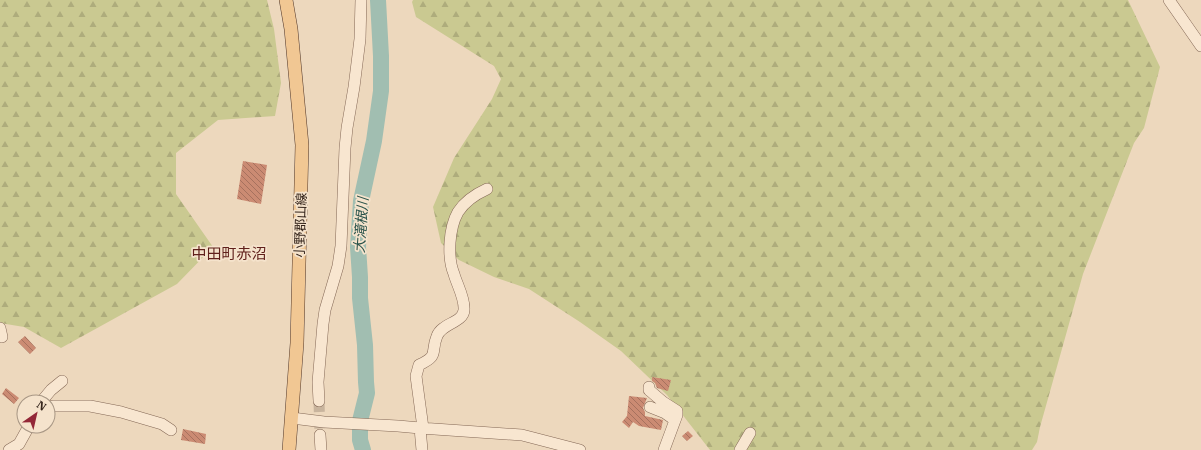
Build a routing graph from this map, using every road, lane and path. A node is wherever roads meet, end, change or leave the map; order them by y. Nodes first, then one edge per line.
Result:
1 (286, 0) edge
2 (362, 0) edge
3 (1169, 0) edge
4 (1201, 46) edge
5 (487, 189) dead end
6 (62, 381) dead end
7 (649, 387) dead end
8 (48, 394) edge
9 (319, 401) tunnel mouth
10 (56, 406) edge
11 (650, 407) dead end
12 (292, 418) junction
13 (675, 420) junction
14 (422, 428) junction
15 (171, 430) dead end
16 (750, 433) dead end
17 (24, 434) edge
18 (320, 435) tunnel mouth
19 (9, 450) edge
20 (289, 450) edge
21 (321, 450) edge
22 (422, 450) edge
23 (580, 450) edge
24 (664, 450) edge
25 (740, 450) edge

1 - 12 main road, 小野郡山線
2 - 9 street
3 - 4 street
5 - 14 street
6 - 8 street
7 - 13 street
10 - 15 street
11 - 13 street
12 - 14 street
12 - 20 main road, 小野郡山線
13 - 24 street
14 - 22 street
14 - 23 street
16 - 25 street
17 - 19 street
18 - 21 street

